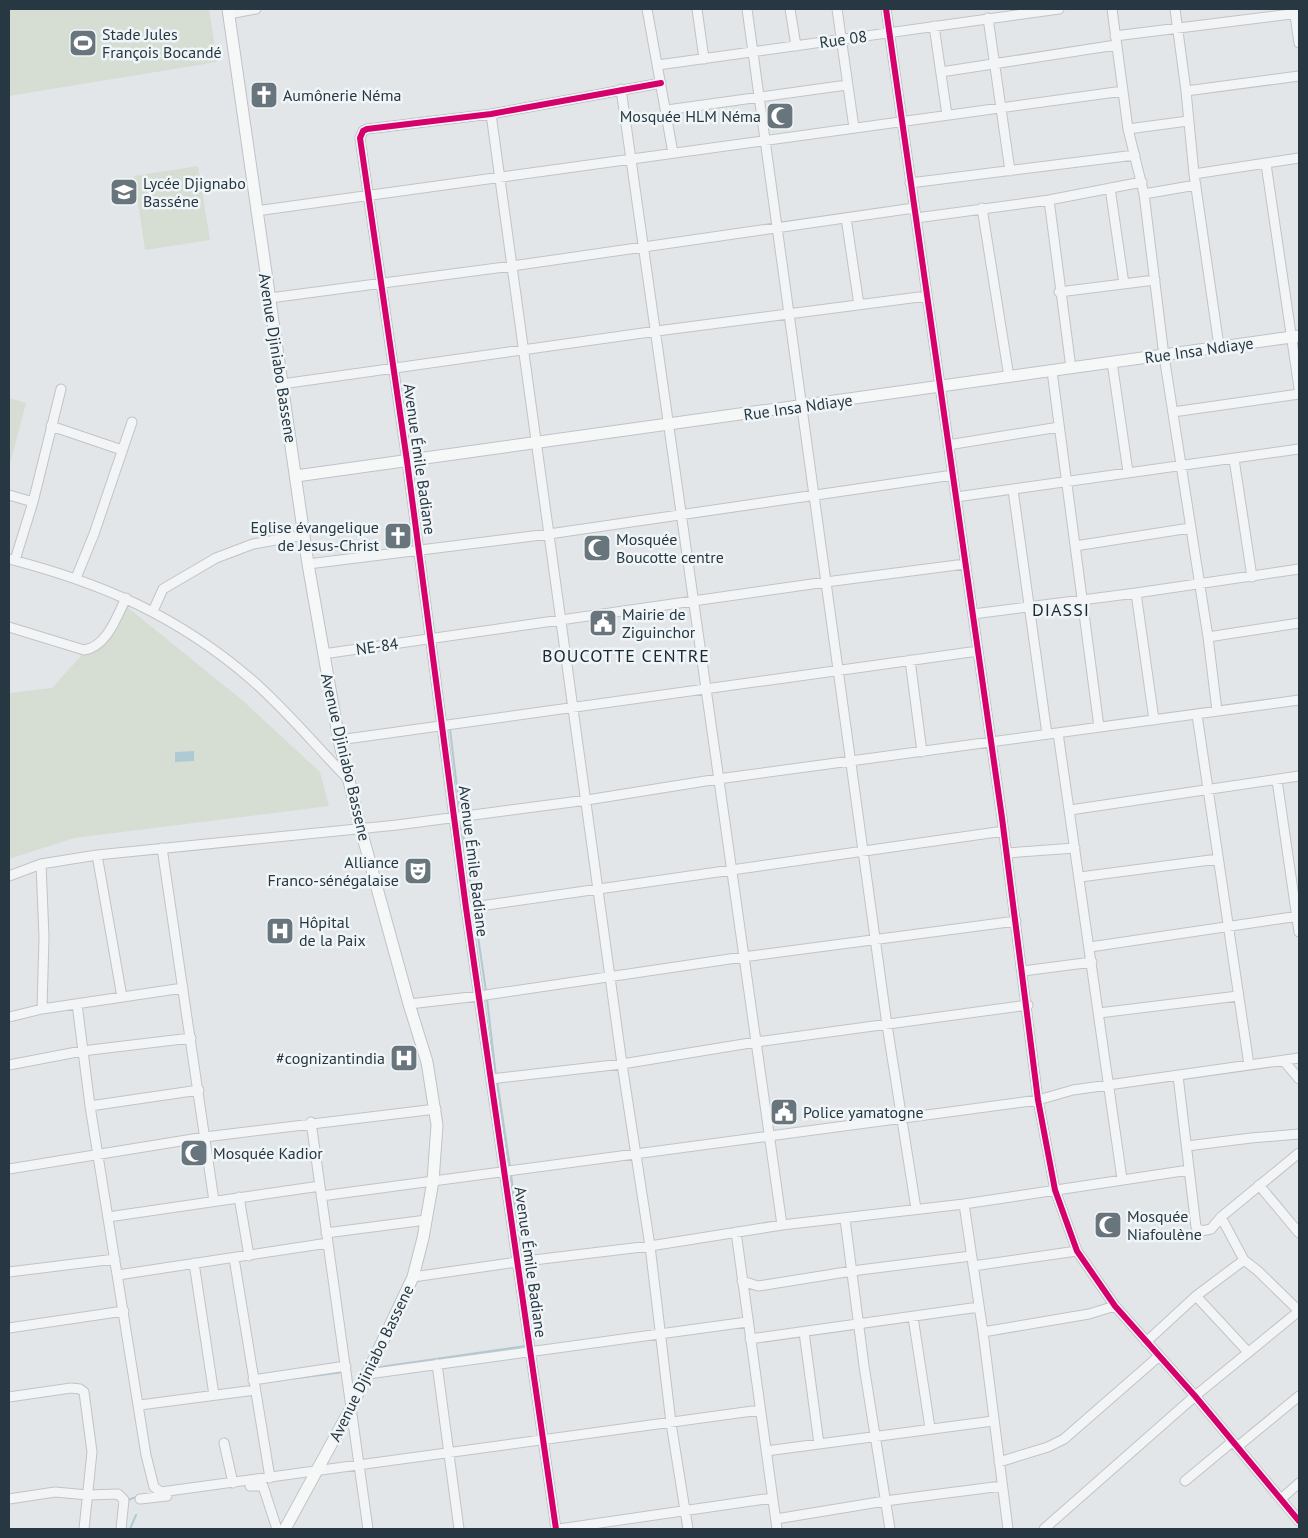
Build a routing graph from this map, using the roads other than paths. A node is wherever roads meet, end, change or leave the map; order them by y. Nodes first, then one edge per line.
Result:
1 (256, 9) edge
2 (647, 9) edge
3 (697, 9) edge
4 (746, 9) edge
5 (790, 9) edge
6 (837, 9) edge
7 (886, 9) edge
8 (1059, 9) edge
9 (1112, 9) edge
10 (1175, 9) edge
11 (228, 11) edge
12 (1001, 12) edge
13 (1296, 12) edge
14 (988, 18) junction
15 (934, 26) junction
16 (1178, 29) junction
17 (889, 32) junction
18 (841, 39) junction
19 (1116, 41) junction
20 (1299, 43) edge
21 (796, 46) junction
22 (752, 52) junction
23 (704, 59) junction
24 (995, 64) junction
25 (658, 65) junction
26 (941, 72) junction
27 (1299, 76) edge
28 (661, 83) junction
29 (847, 85) junction
30 (622, 89) junction
31 (1123, 91) junction
32 (1186, 91) junction
33 (759, 98) junction
34 (1001, 108) junction
35 (667, 110) junction
36 (491, 114) junction
37 (947, 115) junction
38 (1188, 121) junction
39 (902, 122) junction
40 (854, 128) junction
41 (1128, 129) junction
42 (765, 141) junction
43 (673, 153) junction
44 (1135, 155) junction
45 (632, 158) junction
46 (1299, 158) edge
47 (1266, 164) junction
48 (1010, 171) junction
49 (1194, 174) junction
50 (500, 178) junction
51 (1142, 182) junction
52 (910, 183) junction
53 (1196, 185) junction
54 (1110, 188) junction
55 (1144, 194) junction
56 (369, 195) junction
57 (1049, 200) junction
58 (914, 208) junction
59 (982, 208) junction
60 (256, 211) junction
61 (846, 218) junction
62 (916, 218) junction
63 (778, 228) junction
64 (645, 246) junction
65 (512, 266) junction
66 (1155, 280) junction
67 (381, 283) junction
68 (1124, 284) junction
69 (1060, 292) junction
70 (927, 296) junction
71 (270, 298) junction
72 (859, 305) junction
73 (790, 314) junction
74 (657, 331) junction
75 (1295, 336) edge
76 (1219, 346) junction
77 (523, 351) junction
78 (1164, 356) junction
79 (1112, 362) junction
80 (393, 368) junction
81 (1071, 368) junction
82 (1052, 371) junction
83 (1009, 377) junction
84 (282, 384) junction
85 (940, 388) junction
86 (1299, 388) edge
87 (61, 389) dead end
88 (1299, 394) edge
89 (803, 406) junction
90 (1173, 412) junction
91 (132, 422) dead end
92 (669, 424) junction
93 (51, 426) junction
94 (1059, 428) junction
95 (536, 444) junction
96 (948, 445) junction
97 (1299, 449) edge
98 (122, 450) junction
99 (1234, 458) junction
100 (407, 462) junction
101 (1181, 465) junction
102 (1128, 472) junction
103 (953, 475) junction
104 (296, 476) junction
105 (1068, 481) junction
106 (1014, 490) junction
107 (9, 495) edge
108 (814, 495) junction
109 (956, 497) junction
110 (33, 502) junction
111 (681, 516) junction
112 (1190, 528) junction
113 (549, 534) junction
114 (304, 535) junction
115 (1076, 546) junction
116 (419, 552) junction
117 (12, 559) edge
118 (308, 564) junction
119 (965, 564) junction
120 (1299, 569) edge
121 (1252, 577) junction
122 (76, 578) junction
123 (826, 582) junction
124 (1198, 583) junction
125 (1136, 593) junction
126 (126, 598) junction
127 (1082, 599) junction
128 (694, 602) junction
129 (1031, 606) junction
130 (153, 611) junction
131 (973, 614) junction
132 (562, 621) junction
133 (1299, 623) edge
134 (9, 627) edge
135 (1208, 637) junction
136 (431, 639) junction
137 (978, 651) junction
138 (323, 654) junction
139 (910, 660) junction
140 (839, 670) junction
141 (706, 687) junction
142 (1299, 700) edge
143 (574, 707) junction
144 (1217, 712) junction
145 (1197, 715) junction
146 (1154, 720) junction
147 (443, 724) junction
148 (1099, 727) junction
149 (1058, 733) junction
150 (1046, 734) junction
151 (339, 740) junction
152 (991, 742) junction
153 (922, 752) junction
154 (852, 760) junction
155 (1299, 776) edge
156 (348, 779) junction
157 (718, 779) junction
158 (1277, 780) junction
159 (1208, 789) junction
160 (587, 800) junction
161 (1070, 810) junction
162 (455, 817) junction
163 (360, 830) junction
164 (1004, 831) junction
165 (162, 848) junction
166 (1076, 848) junction
167 (863, 852) junction
168 (1007, 854) junction
169 (96, 855) junction
170 (1218, 859) junction
171 (41, 864) junction
172 (731, 870) junction
173 (9, 876) edge
174 (1080, 877) junction
175 (600, 890) junction
176 (466, 908) junction
177 (1298, 917) edge
178 (1016, 921) junction
179 (1228, 927) junction
180 (1299, 932) edge
181 (875, 939) junction
182 (1090, 947) junction
183 (743, 957) junction
184 (1092, 962) junction
185 (1023, 971) junction
186 (612, 977) junction
187 (183, 988) junction
188 (478, 996) junction
189 (1238, 996) junction
190 (122, 997) junction
191 (77, 1004) junction
192 (408, 1004) junction
193 (1028, 1006) junction
194 (42, 1009) junction
195 (1099, 1012) junction
196 (9, 1017) edge
197 (887, 1025) junction
198 (190, 1038) junction
199 (756, 1042) junction
200 (82, 1051) junction
201 (1299, 1058) edge
202 (1284, 1061) junction
203 (622, 1064) junction
204 (9, 1065) edge
205 (1249, 1065) junction
206 (1178, 1076) junction
207 (491, 1079) junction
208 (1299, 1079) edge
209 (1110, 1086) junction
210 (199, 1090) junction
211 (1038, 1100) junction
212 (90, 1106) junction
213 (436, 1109) junction
214 (900, 1118) junction
215 (310, 1122) junction
216 (1299, 1134) edge
217 (205, 1137) junction
218 (768, 1138) junction
219 (1187, 1146) junction
220 (1299, 1152) edge
221 (98, 1156) junction
222 (636, 1156) junction
223 (9, 1169) edge
224 (1189, 1170) junction
225 (505, 1173) junction
226 (1122, 1179) junction
227 (433, 1181) junction
228 (1259, 1185) junction
229 (320, 1186) junction
230 (1055, 1190) junction
231 (321, 1196) junction
232 (239, 1197) junction
233 (214, 1201) junction
234 (964, 1204) junction
235 (916, 1209) junction
236 (108, 1217) junction
237 (1221, 1217) junction
238 (845, 1219) junction
239 (426, 1220) junction
240 (782, 1225) junction
241 (736, 1232) junction
242 (326, 1233) junction
243 (1299, 1233) edge
244 (328, 1243) junction
245 (650, 1246) junction
246 (1077, 1251) junction
247 (249, 1256) junction
248 (972, 1256) junction
249 (234, 1258) junction
250 (115, 1259) junction
251 (1244, 1260) junction
252 (516, 1262) junction
253 (194, 1263) junction
254 (973, 1266) junction
255 (852, 1271) junction
256 (9, 1272) edge
257 (118, 1275) junction
258 (413, 1277) junction
259 (742, 1281) junction
260 (1196, 1296) junction
261 (1115, 1306) junction
262 (979, 1307) junction
263 (124, 1311) junction
264 (1299, 1311) edge
265 (913, 1317) junction
266 (748, 1322) junction
267 (859, 1323) junction
268 (9, 1328) edge
269 (804, 1332) junction
270 (983, 1332) junction
271 (662, 1335) junction
272 (750, 1339) junction
273 (1146, 1342) junction
274 (530, 1352) junction
275 (1248, 1352) junction
276 (1158, 1357) junction
277 (437, 1364) junction
278 (346, 1366) junction
279 (368, 1374) junction
280 (253, 1380) junction
281 (255, 1390) junction
282 (214, 1395) junction
283 (1194, 1396) junction
284 (1299, 1396) edge
285 (9, 1397) edge
286 (140, 1406) junction
287 (352, 1406) junction
288 (760, 1410) junction
289 (993, 1421) junction
290 (671, 1423) junction
291 (930, 1428) junction
292 (875, 1436) junction
293 (543, 1440) junction
294 (224, 1443) dead end
295 (819, 1444) junction
296 (1235, 1445) junction
297 (766, 1452) junction
298 (449, 1453) junction
299 (999, 1462) junction
300 (360, 1466) junction
301 (314, 1473) junction
302 (270, 1478) junction
303 (1185, 1481) dead end
304 (233, 1483) junction
305 (1299, 1483) edge
306 (1002, 1486) junction
307 (88, 1495) junction
308 (772, 1498) junction
309 (9, 1499) edge
310 (140, 1499) dead end
311 (1281, 1499) junction
312 (885, 1501) junction
313 (685, 1511) junction
314 (776, 1518) junction
315 (1299, 1521) edge
316 (84, 1529) edge
317 (120, 1529) edge
318 (277, 1529) edge
319 (285, 1529) edge
320 (368, 1529) edge
321 (459, 1529) edge
322 (558, 1529) edge
323 (688, 1529) edge
324 (777, 1529) edge
325 (890, 1529) edge
326 (1008, 1529) edge
327 (1044, 1529) edge

1 - 11 street
2 - 25 street
3 - 23 street
4 - 22 street
5 - 21 street
6 - 18 street
7 - 17 street
8 - 12 street, Rue 08
9 - 19 street
10 - 16 street
11 - 60 main road, Avenue Djiniabo Bassene
12 - 14 street, Rue 08
13 - 16 street
13 - 20 street
14 - 15 street, Rue 08
14 - 24 street
15 - 17 street, Rue 08
15 - 26 street
16 - 19 street
16 - 32 street
17 - 18 street, Rue 08
17 - 39 street
18 - 21 street, Rue 08
18 - 29 street
19 - 24 street
19 - 31 street
21 - 22 street, Rue 08
22 - 23 street, Rue 08
22 - 33 street
23 - 25 street, Rue 08
24 - 26 street
24 - 34 street
25 - 28 street
26 - 37 street
27 - 32 street
28 - 30 street
28 - 35 street
29 - 33 street
29 - 40 street
30 - 36 street
30 - 45 street
31 - 34 street
31 - 41 street
32 - 38 street
33 - 35 street
33 - 42 street
34 - 37 street
34 - 48 street
35 - 43 street
36 - 50 street
36 - 56 street, Avenue Émile Badiane
37 - 39 street
38 - 41 street
38 - 49 street
39 - 40 street
39 - 52 street
40 - 42 street
41 - 44 street
42 - 43 street
42 - 63 street
43 - 45 street
44 - 48 street
44 - 51 street
45 - 50 street
45 - 64 street
46 - 47 street
47 - 49 street
47 - 75 street
48 - 52 street
49 - 53 street
50 - 56 street
50 - 65 street
51 - 54 street
51 - 55 street
52 - 58 street
53 - 55 street
53 - 76 street
54 - 57 street
54 - 68 street
55 - 66 street
56 - 60 street
56 - 67 street, Avenue Émile Badiane
57 - 59 street
57 - 69 street
58 - 61 street
58 - 62 street
59 - 62 street
59 - 83 street
60 - 71 main road, Avenue Djiniabo Bassene
61 - 63 street
61 - 72 street
62 - 70 street
63 - 64 street
63 - 73 street
64 - 65 street
64 - 74 street
65 - 67 street
65 - 77 street
66 - 68 street
66 - 78 street
67 - 71 street
67 - 80 street, Avenue Émile Badiane
68 - 69 street
69 - 81 street
70 - 72 street
70 - 85 street
71 - 84 main road, Avenue Djiniabo Bassene
72 - 73 street
73 - 74 street
73 - 89 street
74 - 77 street
74 - 92 street
75 - 76 main road, Rue Insa Ndiaye
75 - 86 street
76 - 78 main road, Rue Insa Ndiaye
77 - 80 street
77 - 95 street
78 - 79 main road, Rue Insa Ndiaye
78 - 90 street
79 - 81 main road, Rue Insa Ndiaye
79 - 102 street
80 - 84 street
80 - 100 street, Avenue Émile Badiane
81 - 82 main road, Rue Insa Ndiaye
82 - 83 main road, Rue Insa Ndiaye
82 - 94 street
83 - 85 main road, Rue Insa Ndiaye
84 - 104 main road, Avenue Djiniabo Bassene
85 - 89 main road, Rue Insa Ndiaye
85 - 96 street
87 - 93 street
88 - 90 street
89 - 92 main road, Rue Insa Ndiaye
89 - 108 street
90 - 101 street
91 - 98 street
92 - 95 main road, Rue Insa Ndiaye
92 - 111 street
93 - 98 street
93 - 110 street
94 - 96 street
94 - 105 street
95 - 100 main road, Rue Insa Ndiaye
95 - 113 street
96 - 103 street
97 - 99 street
98 - 122 street
99 - 101 street
99 - 121 street
100 - 104 main road, Rue Insa Ndiaye
100 - 116 street, Avenue Émile Badiane
101 - 102 street
101 - 112 street
102 - 105 street
103 - 108 street
103 - 109 street
104 - 114 main road, Avenue Djiniabo Bassene
105 - 106 street
105 - 115 street
106 - 109 street
106 - 129 street
107 - 110 street
108 - 111 street
108 - 123 street
109 - 119 street
110 - 117 street
111 - 113 street
111 - 128 street
112 - 115 street
112 - 124 street
113 - 116 street
113 - 132 street
114 - 118 main road, Avenue Djiniabo Bassene
114 - 130 street
115 - 127 street
116 - 118 street
116 - 136 street, Avenue Émile Badiane
117 - 122 street
118 - 138 main road, Avenue Djiniabo Bassene
119 - 123 street, NE-84
119 - 131 street
120 - 121 street
121 - 124 street
122 - 126 street
123 - 128 street, NE-84
123 - 140 street
124 - 125 street
124 - 135 street
125 - 127 street
125 - 146 street
126 - 130 street
126 - 134 street
127 - 129 street
127 - 148 street
128 - 132 street, NE-84
128 - 141 street
129 - 131 street
129 - 150 street
130 - 156 street
131 - 137 street
132 - 136 street, NE-84
132 - 143 street
133 - 135 street
135 - 144 street
136 - 138 street, NE-84
136 - 147 street, Avenue Émile Badiane
137 - 139 street
137 - 152 street
138 - 151 main road, Avenue Djiniabo Bassene
139 - 140 street
139 - 153 street
140 - 141 street
140 - 154 street
141 - 143 street
141 - 157 street
142 - 144 street
143 - 147 street
143 - 160 street
144 - 145 street
145 - 146 street
145 - 159 street
146 - 148 street
147 - 151 street
147 - 162 street, Avenue Émile Badiane
148 - 149 street
149 - 150 street
149 - 161 street
150 - 152 street
151 - 156 main road, Avenue Djiniabo Bassene
152 - 153 street
152 - 164 street
153 - 154 street
154 - 157 street
154 - 167 street
155 - 158 street
156 - 163 main road, Avenue Djiniabo Bassene
157 - 160 street
157 - 172 street
158 - 159 street
158 - 177 street
159 - 161 street
159 - 170 street
160 - 162 street
160 - 175 street
161 - 166 street
162 - 163 street
162 - 176 street, Avenue Émile Badiane
163 - 165 street
163 - 192 main road, Avenue Djiniabo Bassene
164 - 167 street
164 - 168 street
165 - 169 street
165 - 187 street
166 - 168 street
166 - 174 street
167 - 172 street
167 - 181 street
168 - 178 street
169 - 171 street
169 - 190 street
170 - 174 street
170 - 179 street
171 - 173 street
171 - 194 street
172 - 175 street
172 - 183 street
174 - 182 street
175 - 176 street
175 - 186 street
176 - 188 street, Avenue Émile Badiane
177 - 179 street
177 - 180 street
178 - 181 street
178 - 185 street
179 - 182 street
179 - 189 street
181 - 183 street
181 - 197 street
182 - 184 street
183 - 186 street
183 - 199 street
184 - 185 street
184 - 195 street
185 - 193 street
186 - 188 street
186 - 203 street
187 - 190 street
187 - 198 street
188 - 192 street
188 - 207 street, Avenue Émile Badiane
189 - 195 street
189 - 205 street
190 - 191 street
191 - 194 street
191 - 200 street
192 - 213 main road, Avenue Djiniabo Bassene
193 - 197 street
193 - 211 street
194 - 196 street
195 - 209 street
197 - 199 street
197 - 214 street
198 - 200 street
198 - 210 street
199 - 203 street
199 - 218 street
200 - 204 street
200 - 212 street
201 - 202 street
202 - 205 street
202 - 208 street
203 - 207 street
203 - 222 street
205 - 206 street
206 - 209 street
206 - 219 street
207 - 225 street, Avenue Émile Badiane
209 - 211 street
209 - 226 street
210 - 212 street
210 - 217 street
211 - 214 street
211 - 230 street
212 - 221 street
213 - 215 street
213 - 227 main road, Avenue Djiniabo Bassene
214 - 218 street
214 - 235 street
215 - 217 street
215 - 229 street
216 - 219 street
217 - 221 street
217 - 233 street
218 - 222 street
218 - 240 street
219 - 224 street
220 - 228 street
221 - 223 street
221 - 236 street
222 - 225 street
222 - 245 street
224 - 226 street
224 - 237 street
225 - 227 street
225 - 252 street, Avenue Émile Badiane
226 - 230 street
227 - 231 street
227 - 239 main road, Avenue Djiniabo Bassene
228 - 237 street
228 - 243 street
229 - 231 street
229 - 232 street
230 - 234 street
230 - 246 street
231 - 242 street
232 - 233 street
232 - 247 street
233 - 236 street
234 - 235 street
234 - 248 street
235 - 238 street
236 - 250 street
237 - 251 street
238 - 240 street
238 - 255 street
239 - 242 street
239 - 258 main road, Avenue Djiniabo Bassene
240 - 241 street
241 - 245 street
241 - 259 street
242 - 244 street
244 - 247 street
244 - 278 street
245 - 252 street
245 - 271 street
246 - 254 street
246 - 261 street
247 - 249 street
248 - 254 street
248 - 255 street
249 - 253 street
249 - 280 street
250 - 256 street
250 - 257 street
251 - 260 street
251 - 264 street
252 - 258 street
252 - 274 street, Avenue Émile Badiane
253 - 257 street
253 - 282 street
254 - 262 street
255 - 259 street
255 - 267 street
257 - 263 street
258 - 279 main road, Avenue Djiniabo Bassene
259 - 266 street
260 - 273 street
260 - 275 street
261 - 270 street
261 - 273 street
262 - 265 street
262 - 270 street
263 - 268 street
263 - 286 street
264 - 275 street
265 - 267 street
265 - 291 street
266 - 271 street
266 - 272 street
267 - 269 street
267 - 292 street
269 - 272 street
269 - 295 street
270 - 289 street
271 - 274 street
271 - 290 street
272 - 288 street
273 - 276 street
274 - 277 street
274 - 293 street, Avenue Émile Badiane
275 - 283 street
276 - 283 street
276 - 299 street
277 - 279 street
277 - 298 street
278 - 280 street
278 - 287 street
279 - 287 main road, Avenue Djiniabo Bassene
280 - 281 street
281 - 282 street
281 - 302 street
282 - 286 street
283 - 296 street
283 - 327 street
284 - 296 street
285 - 307 street
286 - 304 street
287 - 300 street
287 - 301 main road, Avenue Djiniabo Bassene
288 - 290 street
288 - 297 street
289 - 291 street
289 - 299 street
290 - 293 street
290 - 313 street
291 - 292 street
292 - 295 street
292 - 312 street
293 - 298 street
293 - 322 street, Avenue Émile Badiane
294 - 304 street
295 - 297 street
296 - 303 street
296 - 311 street
297 - 308 street
298 - 300 street
298 - 321 street
299 - 306 street
300 - 301 street
300 - 320 street
301 - 302 street
301 - 319 main road, Avenue Djiniabo Bassene
302 - 304 street
305 - 311 street
306 - 312 street
306 - 326 street
307 - 309 street
307 - 316 street
307 - 317 street
308 - 313 street
308 - 314 street
310 - 318 street
311 - 315 street
312 - 314 street
312 - 325 street
313 - 322 street
313 - 323 street
314 - 324 street

